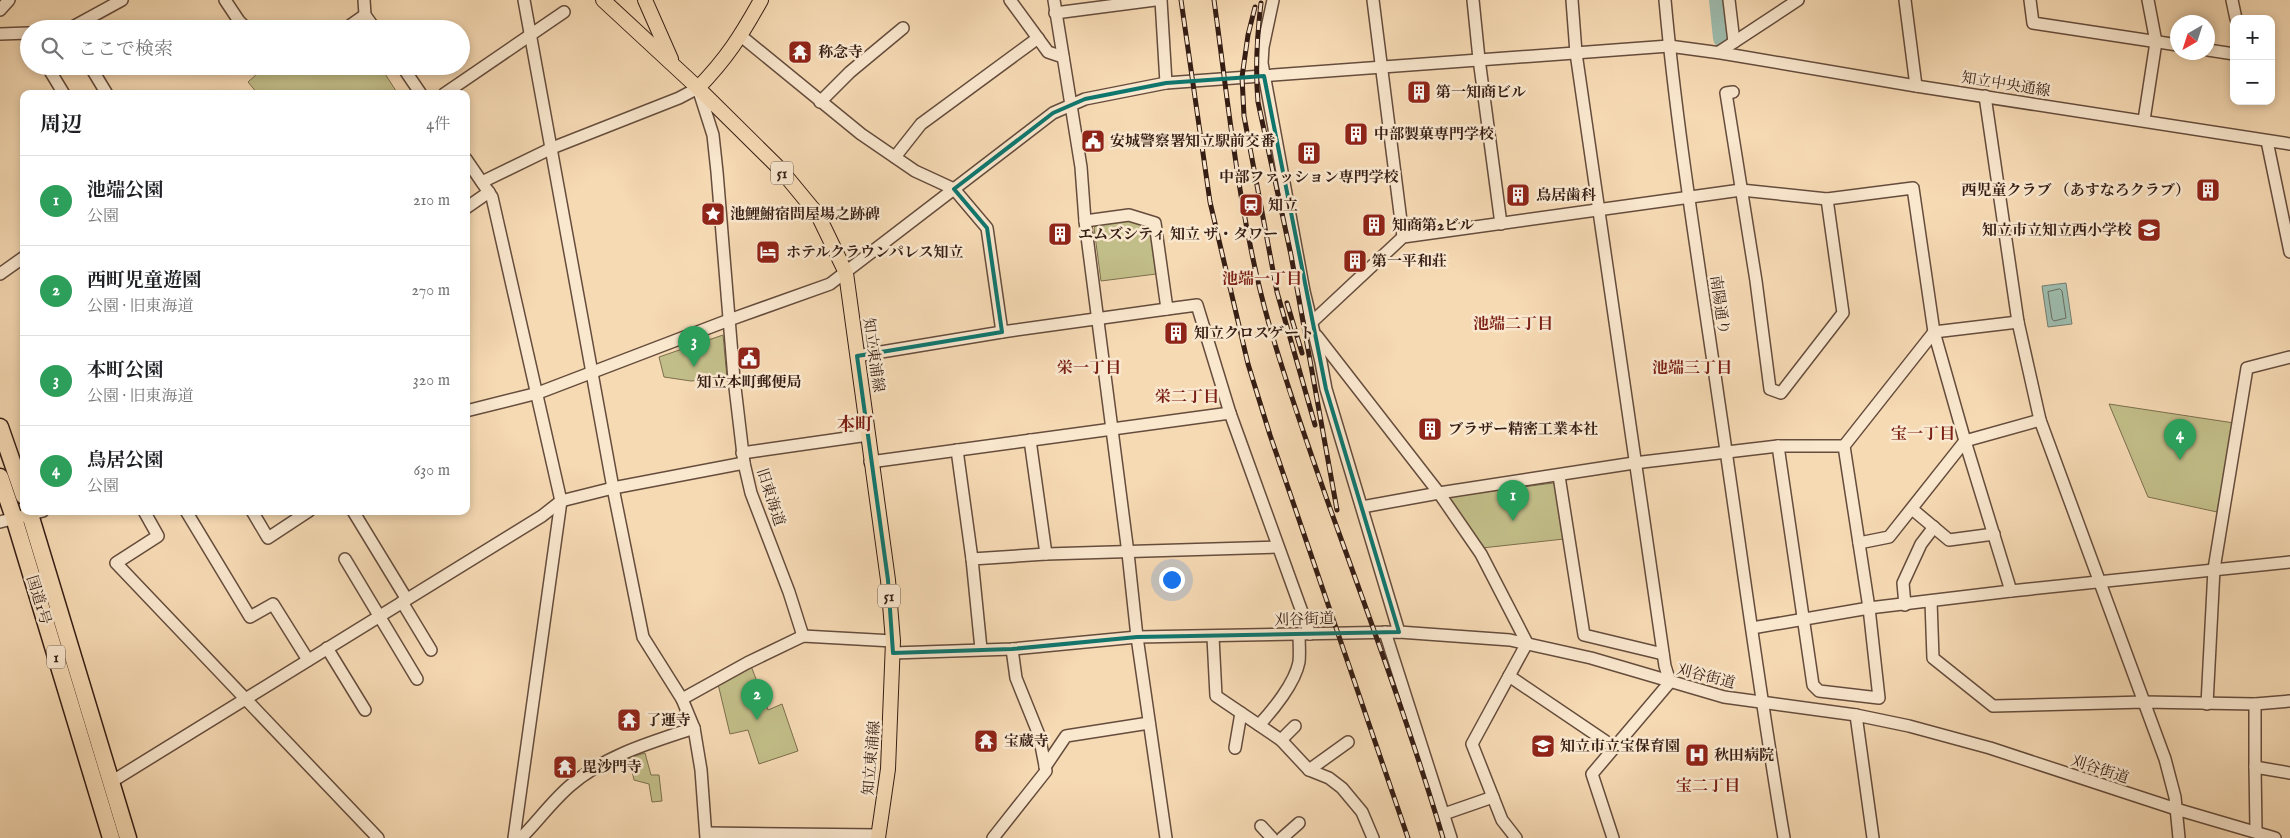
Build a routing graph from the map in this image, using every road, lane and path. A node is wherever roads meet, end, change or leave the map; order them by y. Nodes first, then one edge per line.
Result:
1 (9, 0) edge
2 (98, 0) edge
3 (122, 0) edge
4 (225, 0) edge
5 (364, 0) edge
6 (524, 0) edge
7 (603, 0) edge
8 (645, 0) edge
9 (1010, 0) edge
10 (1054, 0) edge
11 (1155, 0) edge
12 (1161, 0) edge
13 (1273, 0) edge
14 (1373, 0) edge
15 (1473, 0) edge
16 (1572, 0) edge
17 (1665, 0) edge
18 (1729, 0) edge
19 (1798, 0) edge
20 (1905, 0) edge
21 (2030, 0) edge
22 (2148, 0) edge
23 (2232, 0) edge
24 (759, 1) edge
25 (0, 10) edge
26 (564, 12) dead end
27 (1056, 13) junction
28 (97, 14) junction
29 (365, 15) junction
30 (2235, 15) edge
31 (86, 20) edge
32 (238, 20) edge
33 (358, 20) edge
34 (369, 20) edge
35 (904, 28) dead end
36 (0, 34) edge
37 (20, 34) edge
38 (530, 34) junction
39 (741, 36) junction
40 (1038, 38) junction
41 (1734, 42) junction
42 (2156, 42) junction
43 (2170, 44) edge
44 (1670, 46) junction
45 (2215, 51) edge
46 (1719, 52) junction
47 (1576, 53) junction
48 (2230, 53) edge
49 (1063, 58) junction
50 (1479, 60) junction
51 (673, 65) junction
52 (1380, 66) junction
53 (52, 75) edge
54 (95, 75) edge
55 (408, 75) edge
56 (1264, 76) junction
57 (1166, 83) junction
58 (1916, 86) junction
59 (698, 88) junction
60 (62, 90) edge
61 (105, 90) edge
62 (418, 90) edge
63 (450, 90) edge
64 (1733, 92) dead end
65 (1986, 96) junction
66 (820, 102) junction
67 (1070, 104) junction
68 (2144, 120) junction
69 (2267, 141) junction
70 (2290, 144) edge
71 (552, 148) junction
72 (895, 157) junction
73 (470, 165) edge
74 (486, 187) junction
75 (954, 189) junction
76 (1741, 190) junction
77 (1689, 196) junction
78 (1827, 199) junction
79 (470, 204) edge
80 (1598, 210) junction
81 (1085, 221) junction
82 (1501, 224) junction
83 (1403, 238) junction
84 (2290, 252) edge
85 (20, 260) edge
86 (846, 273) junction
87 (0, 274) edge
88 (1167, 308) junction
89 (1098, 318) junction
90 (729, 320) junction
91 (2018, 322) junction
92 (1313, 327) junction
93 (1002, 332) junction
94 (1934, 332) junction
95 (857, 356) junction
96 (2290, 358) edge
97 (593, 373) junction
98 (538, 393) junction
99 (470, 410) edge
100 (1230, 413) junction
101 (2040, 420) junction
102 (0, 427) edge
103 (1112, 429) junction
104 (868, 435) junction
105 (1030, 440) junction
106 (1965, 442) junction
107 (1778, 446) junction
108 (1844, 446) junction
109 (957, 450) junction
110 (1726, 452) junction
111 (743, 458) junction
112 (870, 462) junction
113 (1634, 464) junction
114 (1559, 476) junction
115 (0, 477) edge
116 (20, 484) edge
117 (613, 488) junction
118 (1439, 492) junction
119 (561, 501) junction
120 (1362, 507) junction
121 (1912, 509) junction
122 (20, 510) edge
123 (23, 515) edge
124 (146, 515) edge
125 (188, 515) edge
126 (254, 515) edge
127 (304, 515) edge
128 (355, 515) edge
129 (1934, 527) junction
130 (1994, 534) junction
131 (1859, 543) junction
132 (1277, 547) junction
133 (1128, 552) junction
134 (1046, 554) junction
135 (345, 559) dead end
136 (972, 559) junction
137 (2290, 562) edge
138 (2214, 569) junction
139 (2099, 580) junction
140 (2011, 591) junction
141 (404, 600) junction
142 (1931, 600) junction
143 (1904, 604) junction
144 (1869, 608) junction
145 (379, 616) junction
146 (1803, 620) junction
147 (1752, 628) junction
148 (1385, 632) junction
149 (1399, 632) junction
150 (1305, 634) junction
151 (803, 636) junction
152 (1137, 637) junction
153 (1213, 637) junction
154 (1528, 643) junction
155 (893, 647) junction
156 (327, 648) junction
157 (981, 649) junction
158 (1012, 649) junction
159 (431, 650) dead end
160 (1663, 654) junction
161 (308, 660) junction
162 (1509, 676) junction
163 (417, 679) dead end
164 (1670, 682) junction
165 (246, 698) junction
166 (682, 699) junction
167 (2144, 702) junction
168 (2290, 702) edge
169 (1760, 703) junction
170 (2207, 704) junction
171 (2255, 704) junction
172 (365, 710) dead end
173 (1242, 714) junction
174 (1856, 715) junction
175 (1149, 724) junction
176 (1259, 725) junction
177 (1295, 726) dead end
178 (694, 728) junction
179 (1281, 740) junction
180 (1348, 742) dead end
181 (1614, 747) junction
182 (1235, 748) dead end
183 (1045, 767) junction
184 (2255, 767) junction
185 (1309, 770) junction
186 (2290, 773) edge
187 (111, 782) junction
188 (1493, 797) junction
189 (2176, 809) junction
190 (1444, 814) junction
191 (1299, 823) dead end
192 (1261, 826) dead end
193 (2256, 831) junction
194 (706, 835) edge
195 (878, 837) edge
196 (2272, 837) edge
197 (111, 838) edge
198 (128, 838) edge
199 (378, 838) edge
200 (514, 838) edge
201 (521, 838) edge
202 (993, 838) edge
203 (1166, 838) edge
204 (1272, 838) edge
205 (1282, 838) edge
206 (1373, 838) edge
207 (1451, 838) edge
208 (1516, 838) edge
209 (1613, 838) edge
210 (1784, 838) edge
211 (1873, 838) edge
212 (2179, 838) edge

1 - 25 street
2 - 28 street
3 - 28 street
4 - 32 street
5 - 29 street
6 - 38 street
7 - 51 main road, 知立東浦線 / 51
8 - 51 main road
9 - 40 street
10 - 27 street
11 - 27 street
12 - 57 street
13 - 56 street
14 - 52 street
15 - 50 street
16 - 47 street
17 - 44 street, 南陽通り
18 - 41 street
19 - 41 street
20 - 58 street
21 - 42 street
22 - 42 street
23 - 30 street
24 - 39 main road
26 - 38 street
27 - 49 street
28 - 31 street
29 - 33 street
29 - 34 street
35 - 66 street
36 - 37 street
38 - 63 street
38 - 71 street
39 - 59 main road
39 - 66 street
40 - 49 street
40 - 72 street
41 - 46 street
42 - 43 street
42 - 68 street
44 - 46 street, 知立中央通線
44 - 47 street, 知立中央通線
44 - 77 street, 南陽通り
45 - 48 street
46 - 58 street, 知立中央通線
47 - 50 street, 知立中央通線
47 - 80 street
49 - 67 street
50 - 52 street, 知立中央通線
50 - 82 street
51 - 59 main road, 知立東浦線 / 51
52 - 56 street, 知立中央通線
52 - 83 street
53 - 60 street
54 - 61 street
55 - 62 street
56 - 57 street, 知立中央通線
56 - 92 street
57 - 67 street, 知立中央通線
58 - 65 street, 知立中央通線
59 - 71 street
59 - 86 main road, 知立東浦線 / 51
59 - 90 street, 旧東海道
64 - 76 street
65 - 68 street, 知立中央通線
65 - 91 street
66 - 72 street
67 - 75 street, 知立中央通線
67 - 81 street
68 - 69 street, 知立中央通線
69 - 70 street, 知立中央通線
69 - 84 street
71 - 74 street
71 - 97 street
72 - 75 street
73 - 74 street
74 - 79 street
74 - 98 street
75 - 86 street, 知立中央通線
75 - 93 street
76 - 77 street
76 - 78 street
76 - 78 street
77 - 80 street
77 - 110 street, 南陽通り
78 - 94 street
80 - 82 street
80 - 113 street
81 - 88 street
81 - 89 street
82 - 83 street
83 - 92 street
85 - 87 street
86 - 90 street, 知立中央通線
86 - 95 main road, 知立東浦線 / 51
88 - 89 street
88 - 100 street
89 - 93 street
89 - 103 street
90 - 97 street, 知立中央通線
90 - 111 street, 旧東海道
91 - 94 street
91 - 101 street
92 - 118 street
92 - 120 street
93 - 95 street
94 - 106 street
94 - 108 street
95 - 104 main road, 知立東浦線 / 51
96 - 138 street
97 - 98 street, 知立中央通線
97 - 117 street
98 - 99 street, 知立中央通線
98 - 119 street
100 - 103 street
100 - 132 street
101 - 106 street
101 - 139 street
102 - 116 highway
103 - 105 street
103 - 133 street
104 - 111 street
104 - 112 main road, 知立東浦線 / 51
105 - 109 street
105 - 134 street
106 - 121 street
106 - 130 street
107 - 108 street
107 - 110 street
107 - 146 street
108 - 131 street
109 - 112 street
109 - 136 street
110 - 113 street
110 - 147 street, 南陽通り
111 - 117 street
111 - 151 street, 旧東海道
112 - 155 main road, 知立東浦線 / 51
113 - 114 street
113 - 160 street
114 - 118 street
114 - 160 street
115 - 122 highway, 国道1号 / 1
117 - 119 street
117 - 166 street
118 - 120 street
118 - 154 street
119 - 141 street
119 - 200 street
120 - 149 street
121 - 129 street
121 - 131 street
123 - 187 highway, 国道1号 / 1
123 - 197 highway, 国道1号 / 1
124 - 165 street
125 - 161 street
126 - 127 street
128 - 141 street
129 - 130 street
129 - 143 street
130 - 140 street
131 - 144 street
132 - 133 street
132 - 150 street
133 - 134 street
133 - 152 street
134 - 136 street
135 - 145 street
136 - 157 street
137 - 138 street
138 - 139 street
138 - 170 street
139 - 140 street
139 - 167 street
140 - 142 street
141 - 145 street
141 - 159 street
142 - 143 street
142 - 167 street
143 - 144 street
144 - 146 street
144 - 146 street
145 - 156 street
145 - 163 street
146 - 147 street
147 - 169 street, 南陽通り
148 - 149 street, 刈谷街道
148 - 150 street, 刈谷街道
148 - 190 street
149 - 154 street, 刈谷街道
150 - 153 street, 刈谷街道
150 - 176 street
151 - 155 street, 刈谷街道
151 - 166 street
152 - 153 street, 刈谷街道
152 - 158 street, 刈谷街道
152 - 175 street
153 - 173 street
154 - 162 street
154 - 164 street, 刈谷街道
155 - 157 street, 刈谷街道
155 - 195 main road, 知立東浦線 / 51
156 - 161 street
156 - 172 street
157 - 158 street, 刈谷街道
158 - 183 street
160 - 164 street
161 - 165 street
162 - 181 street
162 - 188 street
164 - 169 street, 刈谷街道
164 - 181 street
165 - 187 street
165 - 199 street
166 - 178 street
167 - 170 street
167 - 189 street
168 - 171 street
169 - 174 street, 刈谷街道
169 - 210 street, 南陽通り
170 - 171 street
171 - 184 street
173 - 176 street
173 - 182 street
174 - 189 street, 刈谷街道
174 - 211 street
175 - 183 street
175 - 203 street
176 - 179 street
177 - 179 street
178 - 194 street
178 - 201 street
179 - 185 street
180 - 185 street
181 - 209 street
183 - 202 street
184 - 186 street
184 - 193 street
185 - 206 street
187 - 198 highway, 国道1号 / 1
188 - 190 street
188 - 208 street
189 - 193 street, 刈谷街道
189 - 212 street
190 - 207 street
191 - 205 street
192 - 204 street
193 - 196 street, 刈谷街道
194 - 195 street

